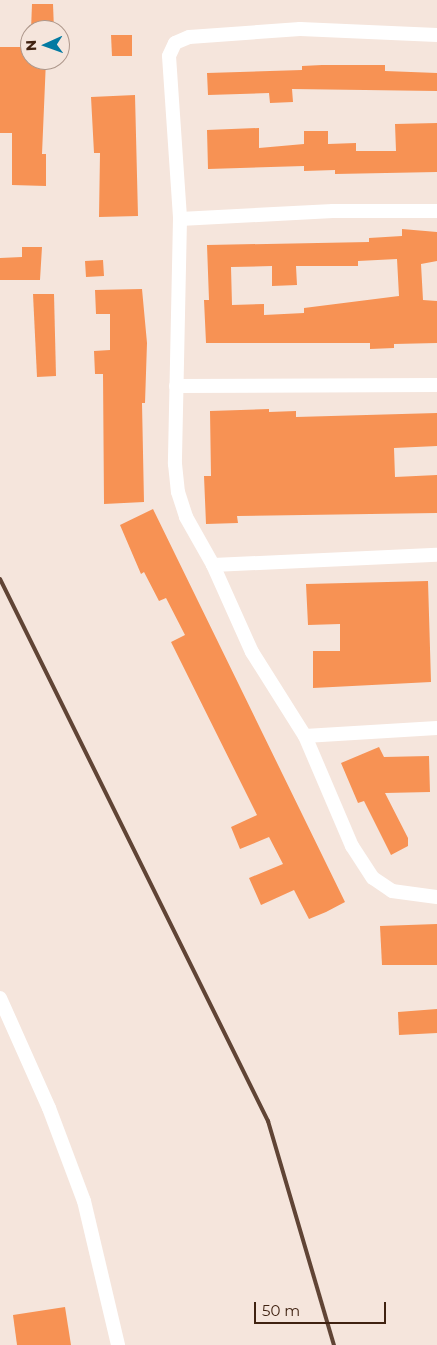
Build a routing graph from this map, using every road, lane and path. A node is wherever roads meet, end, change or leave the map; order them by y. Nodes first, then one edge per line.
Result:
1 (437, 35) edge
2 (437, 211) edge
3 (180, 220) junction
4 (437, 385) edge
5 (176, 386) junction
6 (437, 555) edge
7 (213, 565) junction
8 (437, 728) edge
9 (305, 736) junction
10 (437, 897) edge
11 (0, 998) edge
12 (118, 1345) edge

1 - 3 street
2 - 3 street
3 - 5 street
4 - 5 street
5 - 7 street
6 - 7 street
7 - 9 street
8 - 9 street
9 - 10 street
11 - 12 street

